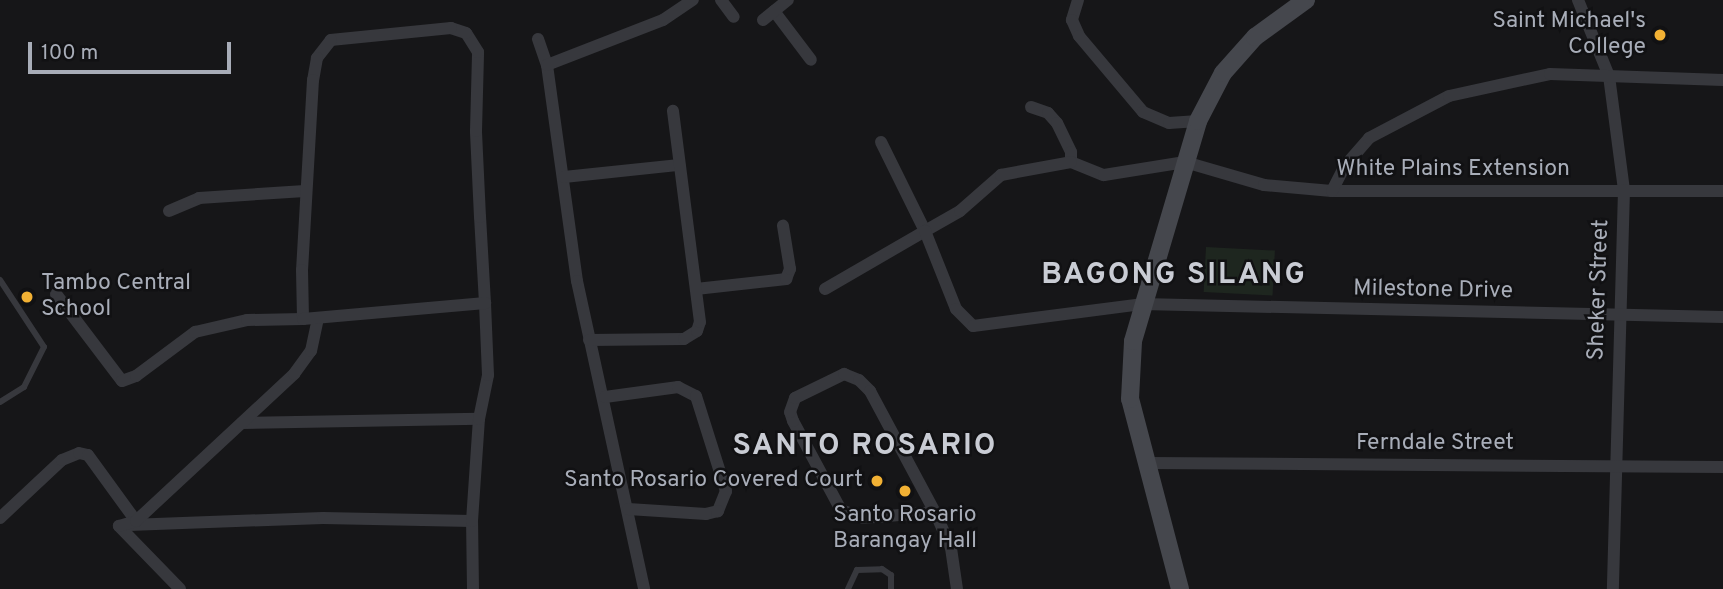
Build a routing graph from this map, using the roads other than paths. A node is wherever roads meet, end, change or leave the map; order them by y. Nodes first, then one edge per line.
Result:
1 (692, 0) edge
2 (721, 0) edge
3 (788, 0) edge
4 (1078, 0) edge
5 (1306, 0) edge
6 (1578, 0) edge
7 (774, 11) junction
8 (733, 17) dead end
9 (763, 20) dead end
10 (538, 39) dead end
11 (811, 60) dead end
12 (547, 65) junction
13 (1609, 76) junction
14 (1723, 80) edge
15 (1031, 107) dead end
16 (673, 111) dead end
17 (1198, 121) junction
18 (881, 142) dead end
19 (1071, 162) junction
20 (1185, 162) junction
21 (679, 165) junction
22 (564, 177) junction
23 (1624, 190) junction
24 (305, 191) junction
25 (1332, 191) junction
26 (1723, 191) edge
27 (169, 211) dead end
28 (783, 226) dead end
29 (925, 231) junction
30 (0, 280) edge
31 (696, 289) junction
32 (825, 289) dead end
33 (56, 294) dead end
34 (485, 303) junction
35 (1142, 304) junction
36 (1619, 316) junction
37 (1723, 317) edge
38 (303, 319) junction
39 (318, 319) junction
40 (589, 340) junction
41 (605, 397) junction
42 (0, 402) edge
43 (479, 419) junction
44 (242, 423) junction
45 (1147, 463) junction
46 (1617, 466) junction
47 (1723, 467) edge
48 (628, 509) junction
49 (935, 512) junction
50 (0, 518) edge
51 (136, 521) junction
52 (471, 521) junction
53 (119, 526) junction
54 (180, 589) edge
55 (473, 589) edge
56 (644, 589) edge
57 (848, 589) edge
58 (891, 589) edge
59 (957, 589) edge
60 (1180, 589) edge
61 (1613, 589) edge

1 - 12 street
2 - 8 street
3 - 7 street
4 - 17 street
5 - 17 street
6 - 13 street, Sheker Street
7 - 9 street
7 - 11 street
10 - 12 street
12 - 22 street
13 - 14 street
13 - 23 street, Sheker Street
13 - 25 street
15 - 19 street
16 - 21 street
17 - 20 street
18 - 29 street
19 - 20 street
19 - 29 street
20 - 25 street, White Plains Extension
20 - 35 street
21 - 22 street
21 - 31 street
22 - 40 street
23 - 25 street, White Plains Extension
23 - 26 street, White Plains Extension
23 - 36 street, Sheker Street
24 - 27 street
24 - 34 street
24 - 38 street
28 - 31 street
29 - 32 street
29 - 35 street, Milestone Drive
30 - 42 lane
31 - 40 street
33 - 38 street
34 - 39 street
34 - 43 street
35 - 36 street, Milestone Drive
35 - 45 street
36 - 37 street, Milestone Drive
36 - 46 street, Sheker Street
38 - 39 street
39 - 44 street
40 - 41 street
41 - 48 street
41 - 48 street
43 - 44 street
43 - 52 street
44 - 51 street
45 - 46 street, Ferndale Street
45 - 60 street
46 - 47 street, Ferndale Street
46 - 61 street, Sheker Street
48 - 56 street
49 - 49 street
49 - 59 street
50 - 51 street
51 - 53 street
52 - 53 street
52 - 55 street
53 - 54 street
57 - 58 lane

